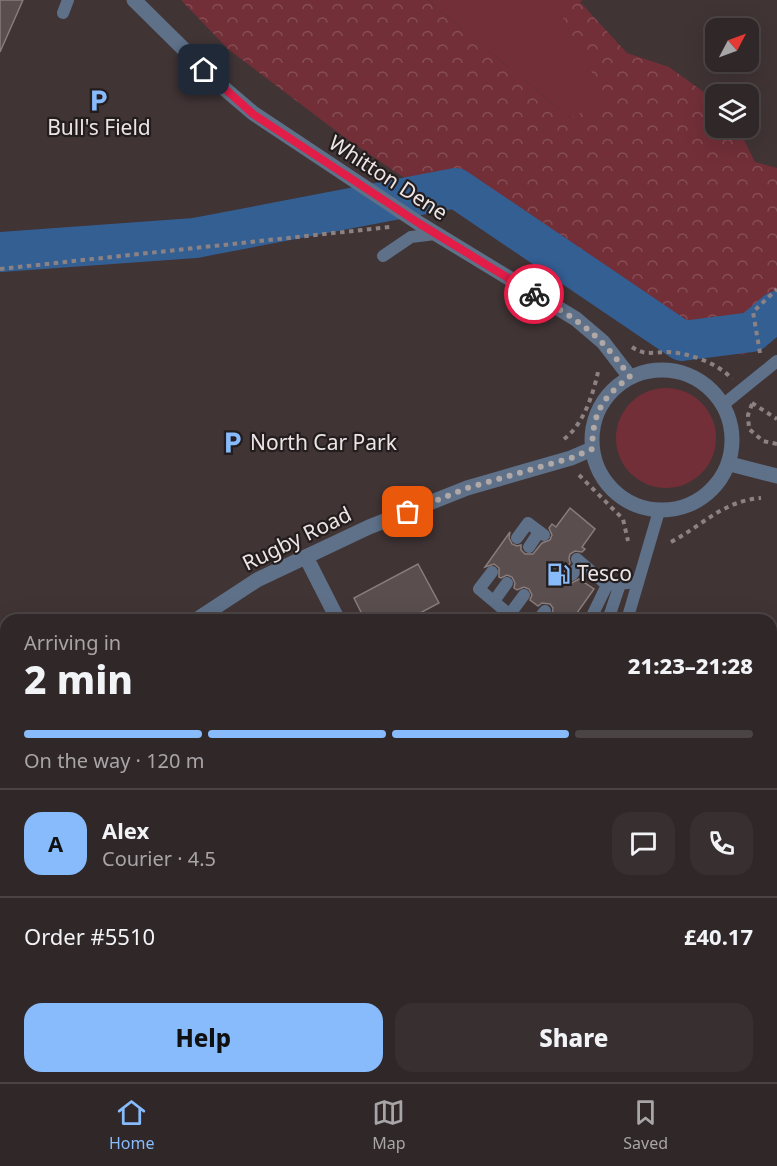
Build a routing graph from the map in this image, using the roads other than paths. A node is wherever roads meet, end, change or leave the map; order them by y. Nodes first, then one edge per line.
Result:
1 (68, 0) edge
2 (134, 0) edge
3 (63, 13) dead end
4 (435, 234) junction
5 (383, 256) dead end
6 (777, 361) edge
7 (630, 377) junction
8 (724, 404) junction
9 (592, 449) junction
10 (730, 464) junction
11 (777, 476) edge
12 (658, 511) junction
13 (518, 538) dead end
14 (530, 547) dead end
15 (306, 557) junction
16 (492, 572) dead end
17 (572, 575) dead end
18 (638, 582) junction
19 (507, 583) dead end
20 (614, 584) junction
21 (524, 595) dead end
22 (494, 601) junction
23 (205, 614) edge
24 (335, 614) edge
25 (509, 614) edge
26 (514, 614) edge
27 (594, 614) edge
28 (609, 614) edge
29 (629, 614) edge

1 - 3 lane
2 - 4 street, Whitton Dene
4 - 5 lane
4 - 7 street, Whitton Dene
6 - 8 lane
7 - 8 street
7 - 9 street
8 - 10 street
9 - 12 street
9 - 15 street, Rugby Road
10 - 11 street
10 - 12 street
12 - 18 lane
13 - 14 lane
15 - 23 street, Rugby Road
15 - 24 street
16 - 22 lane
17 - 20 lane
18 - 20 lane
18 - 29 lane
19 - 22 lane
20 - 27 lane
20 - 28 lane
21 - 26 lane
22 - 25 lane

